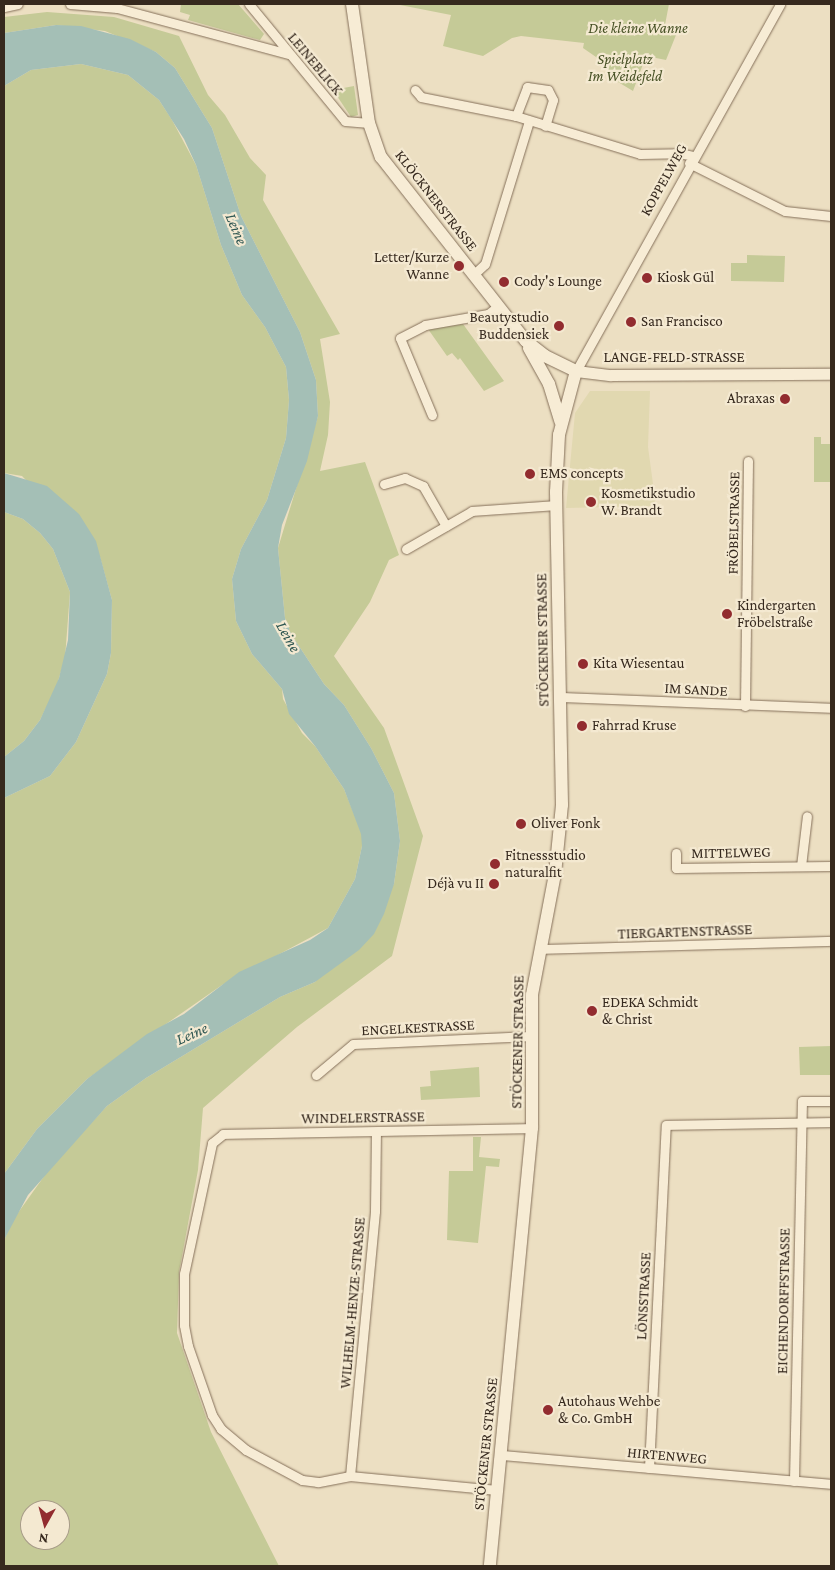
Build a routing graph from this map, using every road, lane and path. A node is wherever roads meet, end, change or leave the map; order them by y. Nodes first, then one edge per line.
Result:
1 (18, 4) edge
2 (70, 4) edge
3 (249, 4) edge
4 (352, 4) edge
5 (780, 4) edge
6 (4, 7) edge
7 (289, 54) junction
8 (415, 90) dead end
9 (516, 116) junction
10 (529, 121) junction
11 (369, 123) junction
12 (545, 126) junction
13 (691, 160) junction
14 (831, 216) edge
15 (473, 275) junction
16 (497, 307) junction
17 (526, 341) junction
18 (576, 371) junction
19 (831, 374) edge
20 (432, 415) dead end
21 (561, 425) junction
22 (748, 461) dead end
23 (384, 484) dead end
24 (556, 504) junction
25 (446, 526) junction
26 (406, 549) dead end
27 (560, 697) junction
28 (745, 706) junction
29 (831, 708) edge
30 (807, 816) dead end
31 (676, 853) dead end
32 (801, 866) junction
33 (831, 866) edge
34 (831, 941) edge
35 (540, 949) junction
36 (531, 1036) junction
37 (316, 1075) dead end
38 (831, 1101) edge
39 (802, 1122) junction
40 (831, 1122) edge
41 (532, 1128) junction
42 (376, 1132) junction
43 (501, 1455) junction
44 (649, 1468) junction
45 (350, 1476) junction
46 (794, 1481) junction
47 (831, 1484) edge
48 (497, 1490) junction
49 (490, 1566) edge

1 - 6 street
2 - 7 street
3 - 7 street, LEINEBLICK
4 - 11 main road, KLÖCKNERSTRASSE
5 - 13 street, KOPPELWEG
7 - 11 street, LEINEBLICK
8 - 9 street
9 - 10 street
9 - 12 street
10 - 12 street
10 - 15 street
11 - 15 main road, KLÖCKNERSTRASSE
12 - 13 street
13 - 14 street
13 - 18 street, KOPPELWEG
15 - 16 main road, KLÖCKNERSTRASSE
16 - 17 main road, KLÖCKNERSTRASSE
16 - 20 street
17 - 18 main road, LANGE-FELD-STRASSE
17 - 21 main road
18 - 19 street, LANGE-FELD-STRASSE
18 - 21 main road, STÖCKENER STRASSE
21 - 24 main road, STÖCKENER STRASSE
22 - 28 street, FRÖBELSTRASSE
23 - 25 street
24 - 25 street
24 - 27 main road, STÖCKENER STRASSE
25 - 26 street
27 - 28 street, IM SANDE
27 - 35 main road, STÖCKENER STRASSE
28 - 29 street, IM SANDE
30 - 32 street
31 - 32 street, MITTELWEG
32 - 33 street, MITTELWEG
34 - 35 street, TIERGARTENSTRASSE
35 - 36 main road, STÖCKENER STRASSE
36 - 37 street, ENGELKESTRASSE
36 - 41 main road, STÖCKENER STRASSE
38 - 39 street, EICHENDORFFSTRASSE
39 - 40 street
39 - 44 street, LÖNSSTRASSE
39 - 46 street, EICHENDORFFSTRASSE
41 - 42 street, WINDELERSTRASSE
41 - 43 main road, STÖCKENER STRASSE
42 - 45 street, WILHELM-HENZE-STRASSE
42 - 45 street, WINDELERSTRASSE
43 - 44 street, HIRTENWEG
43 - 48 main road, STÖCKENER STRASSE
44 - 46 street, HIRTENWEG
45 - 48 street
46 - 47 street, HIRTENWEG
48 - 49 main road, STÖCKENER STRASSE

